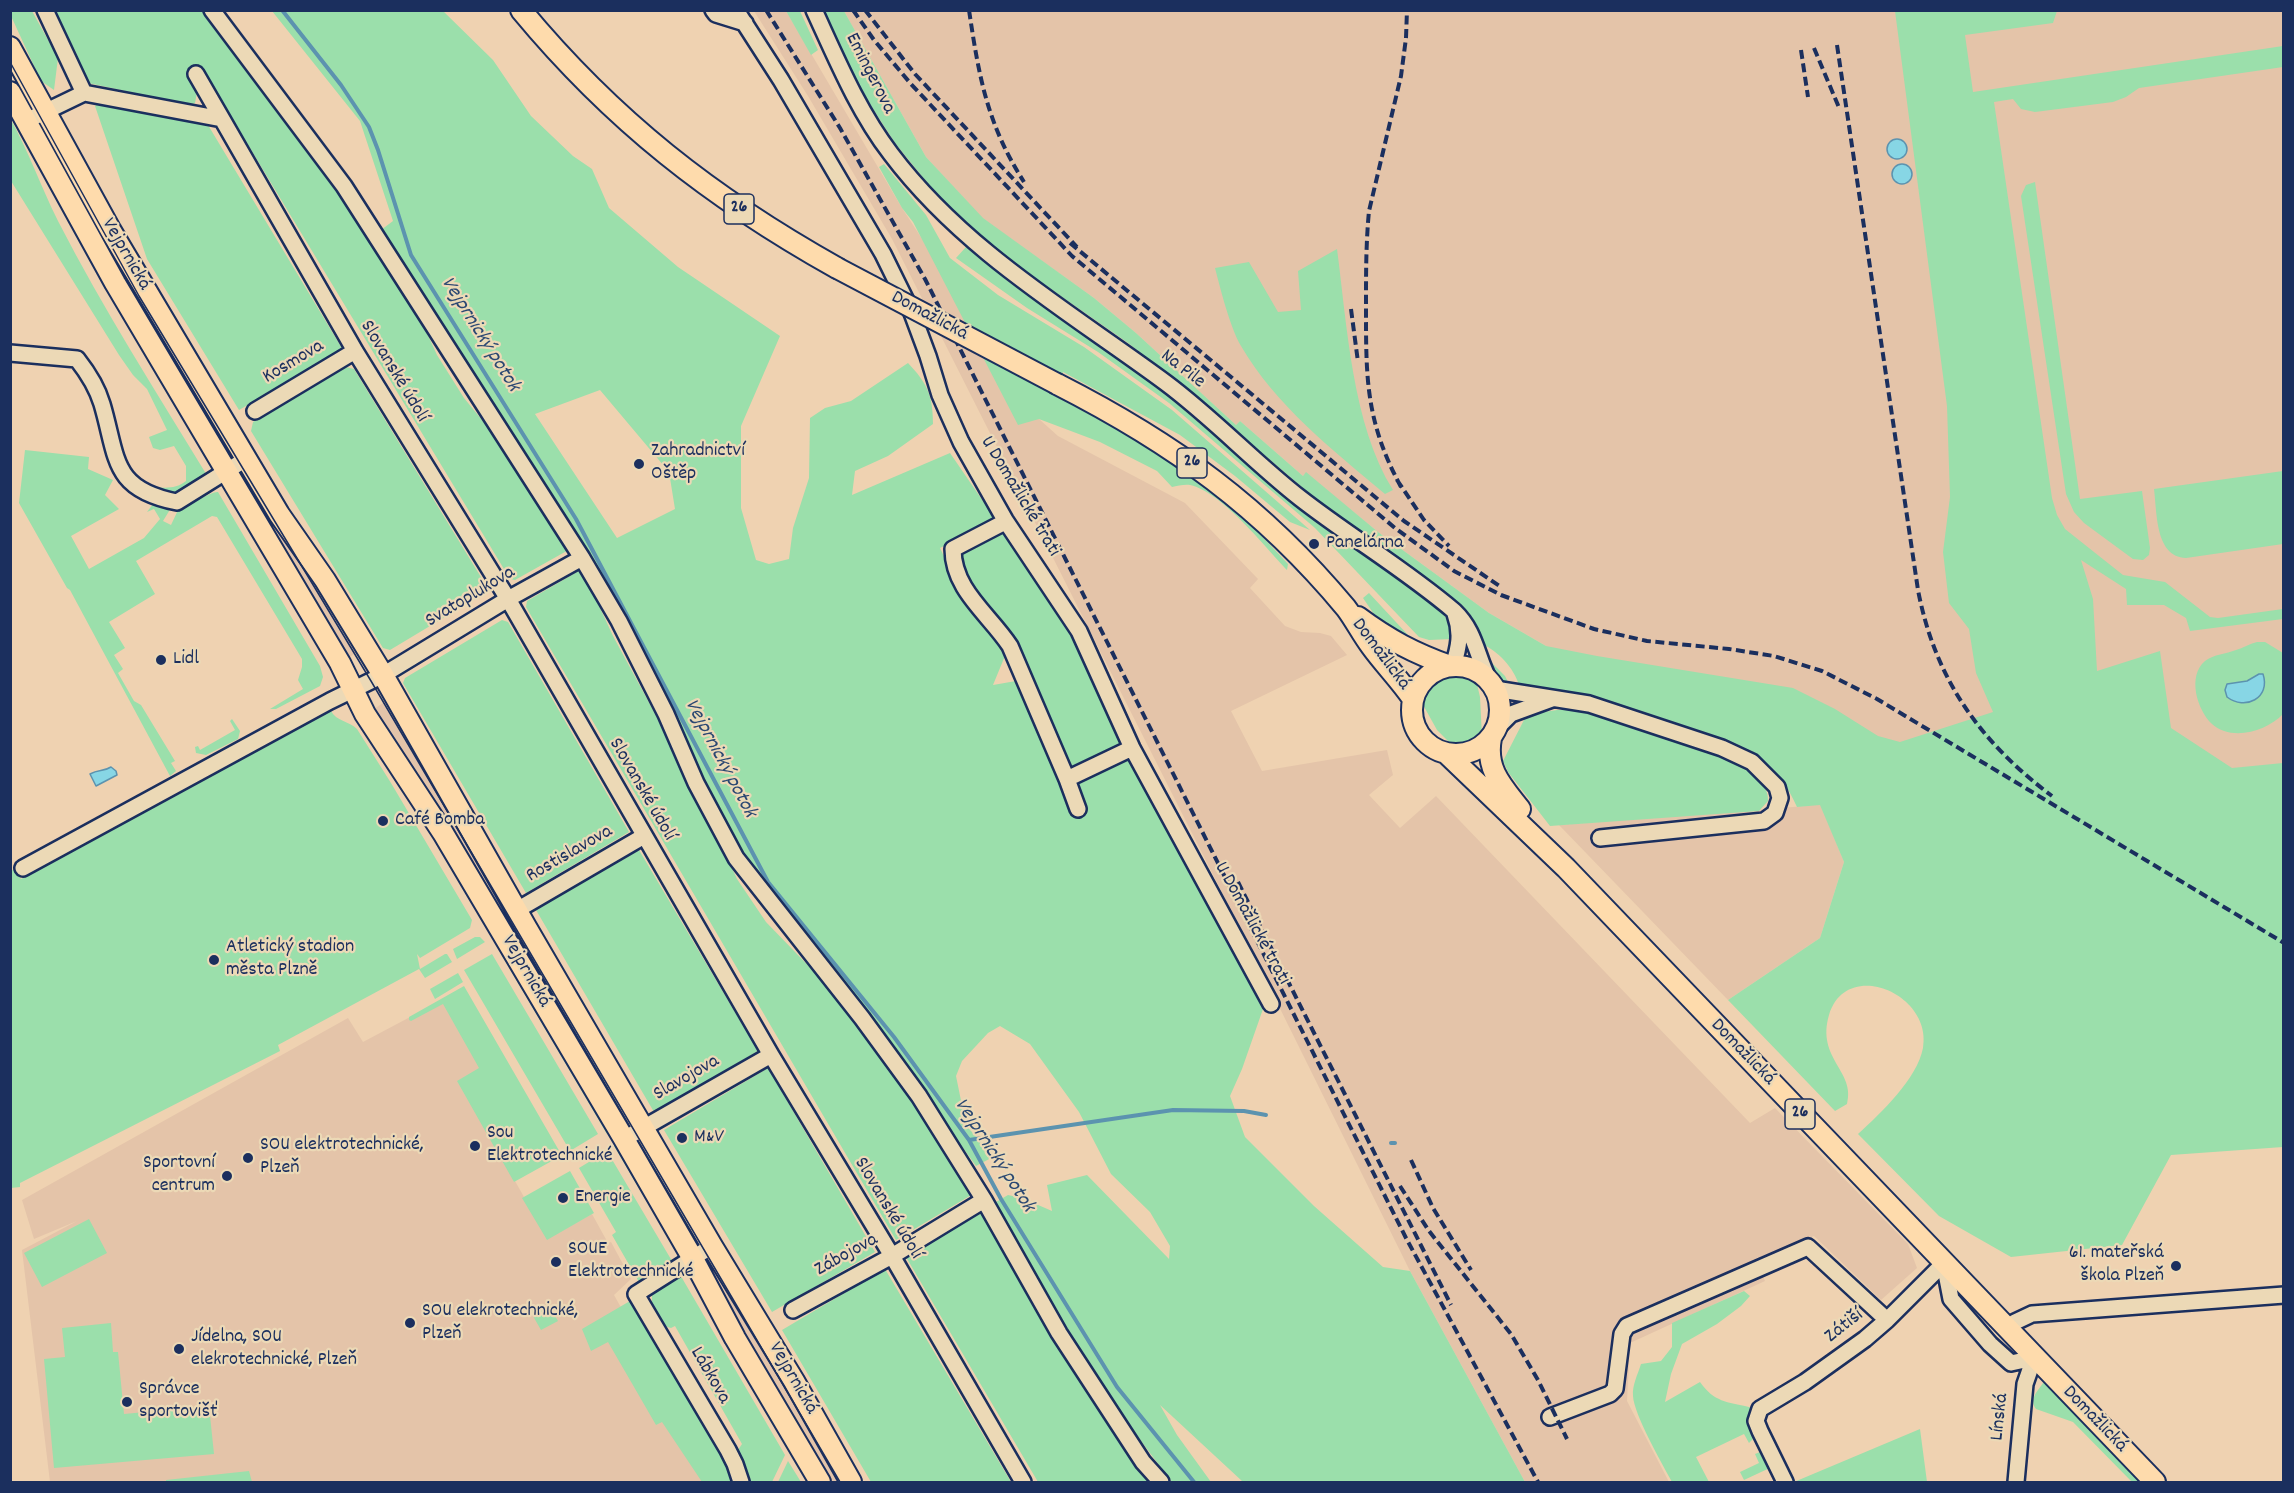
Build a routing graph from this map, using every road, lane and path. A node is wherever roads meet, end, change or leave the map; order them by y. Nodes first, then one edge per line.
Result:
1 (45, 10) edge
2 (212, 10) edge
3 (521, 10) edge
4 (712, 10) edge
5 (814, 10) edge
6 (740, 17) edge
7 (10, 47) edge
8 (196, 74) dead end
9 (10, 92) edge
10 (84, 93) junction
11 (45, 112) junction
12 (222, 119) junction
13 (26, 121) junction
14 (891, 155) joint
15 (355, 351) junction
16 (10, 353) edge
17 (255, 411) dead end
18 (246, 459) junction
19 (227, 472) junction
20 (1005, 520) junction
21 (582, 558) junction
22 (508, 599) junction
23 (1347, 610) junction
24 (1454, 611) junction
25 (1451, 666) junction
26 (383, 675) junction
27 (1492, 685) junction
28 (353, 690) junction
29 (1554, 698) junction
30 (1413, 699) junction
31 (1493, 733) junction
32 (1132, 748) junction
33 (1446, 753) junction
34 (1067, 779) junction
35 (1078, 809) dead end
36 (644, 836) junction
37 (1600, 838) dead end
38 (23, 867) dead end
39 (1566, 868) junction
40 (517, 910) junction
41 (526, 927) junction
42 (506, 939) junction
43 (1271, 1004) dead end
44 (771, 1055) junction
45 (644, 1128) junction
46 (624, 1139) junction
47 (984, 1200) junction
48 (712, 1245) junction
49 (892, 1256) junction
50 (692, 1257) junction
51 (1944, 1263) junction
52 (2283, 1295) edge
53 (793, 1311) dead end
54 (1887, 1320) junction
55 (2008, 1330) junction
56 (2034, 1358) junction
57 (1550, 1417) dead end
58 (741, 1482) edge
59 (820, 1482) edge
60 (851, 1482) edge
61 (1023, 1482) edge
62 (1161, 1482) edge
63 (1785, 1482) edge
64 (2016, 1482) edge
65 (2155, 1482) edge

1 - 10 street
2 - 21 street
3 - 23 main road, Domažlická / 26, bridge
4 - 6 street
5 - 14 street, Emingerova
6 - 20 street, U Domažlické trati
7 - 11 main road, Vejprnická
8 - 12 street, Slovanské údolí
9 - 13 main road, Vejprnická
10 - 11 street
10 - 12 street
11 - 13 street
11 - 18 main road, Vejprnická
12 - 15 street, Slovanské údolí
13 - 19 main road, Vejprnická
14 - 24 street, Na Pile
15 - 17 street, Kosmova
15 - 22 street, Slovanské údolí
16 - 19 street
18 - 19 street
18 - 26 main road, Vejprnická
19 - 28 main road, Vejprnická
20 - 32 street, U Domažlické trati
20 - 34 street
21 - 22 street, Svatoplukova
21 - 47 street
22 - 26 street, Svatoplukova
22 - 36 street, Slovanské údolí
23 - 25 main road, Domažlická / 26
23 - 30 main road, Domažlická / 26
24 - 25 street
24 - 27 street, Na Pile
25 - 27 main road, Domažlická / 26
25 - 30 main road, Domažlická
26 - 28 street
26 - 40 main road, Vejprnická
27 - 29 street
27 - 31 main road, Domažlická / 26
28 - 38 street
28 - 42 main road, Vejprnická
29 - 31 street
29 - 37 street
30 - 33 main road, Domažlická / 26
31 - 33 main road
31 - 39 main road, Domažlická / 26
32 - 34 street
32 - 43 street, U Domažlické trati
33 - 39 main road, Domažlická / 26
34 - 35 street
36 - 40 street, Rostislavova
36 - 44 street, Slovanské údolí
39 - 51 main road, Domažlická / 26
40 - 41 main road, Vejprnická
41 - 42 street
41 - 45 main road, Vejprnická
42 - 46 main road, Vejprnická
44 - 45 street, Slavojova
44 - 49 street, Slovanské údolí
45 - 46 street, Slavojova
45 - 48 main road, Vejprnická
46 - 50 main road, Vejprnická
47 - 49 street, Zábojova
47 - 62 street
48 - 50 street
48 - 60 main road, Vejprnická
49 - 53 street, Zábojova
49 - 61 street, Slovanské údolí
50 - 58 street, Lábkova
50 - 59 main road, Vejprnická
51 - 54 street, Zátiší
51 - 55 main road, Domažlická / 26
51 - 56 street
52 - 55 street
54 - 57 street
54 - 63 street, Zátiší
55 - 56 main road, Domažlická / 26
56 - 64 street, Línská
56 - 65 main road, Domažlická / 26

